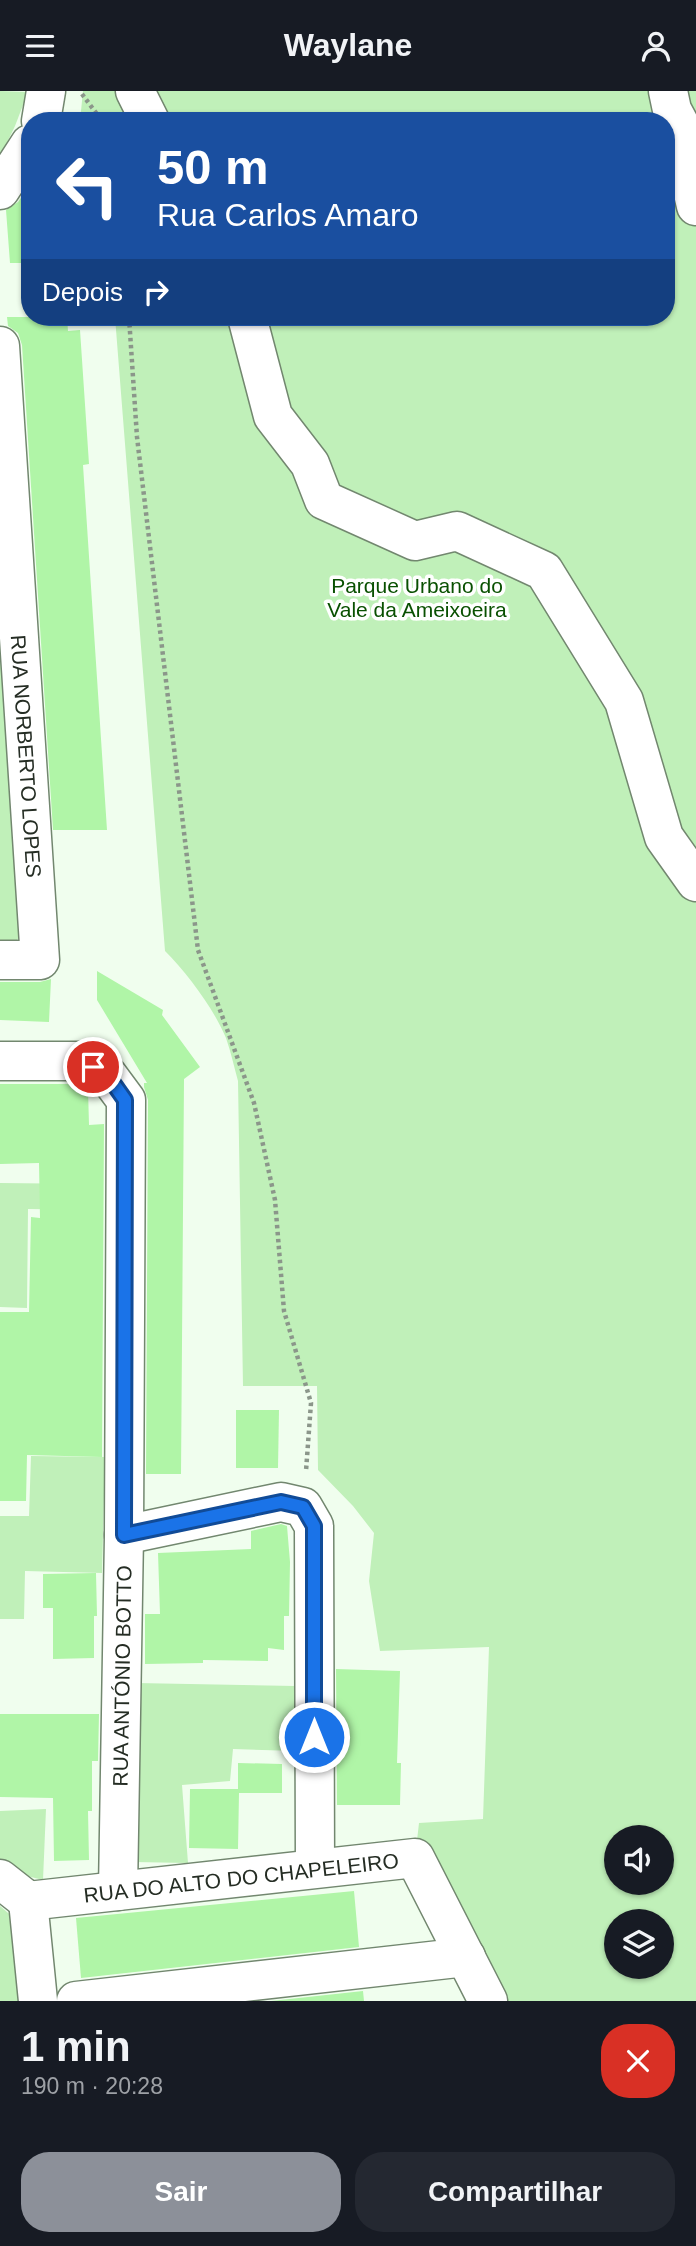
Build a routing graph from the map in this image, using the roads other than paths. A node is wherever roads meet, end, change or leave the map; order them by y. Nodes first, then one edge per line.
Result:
1 (46, 91) edge
2 (135, 91) edge
3 (668, 91) edge
4 (42, 112) edge
5 (146, 112) edge
6 (673, 112) edge
7 (675, 116) edge
8 (21, 158) edge
9 (0, 190) edge
10 (696, 206) edge
11 (249, 326) edge
12 (0, 346) edge
13 (696, 882) edge
14 (0, 960) edge
15 (0, 1062) edge
16 (124, 1535) junction
17 (315, 1868) junction
18 (14, 1890) edge
19 (118, 1891) junction
20 (466, 1957) junction
21 (38, 2001) edge
22 (76, 2001) edge
23 (488, 2001) edge

1 - 4 street
2 - 5 street
3 - 6 street
7 - 10 street
8 - 9 street
11 - 13 street
12 - 14 street, RUA NORBERTO LOPES
15 - 16 street, RUA ANTÓNIO BOTTO
16 - 17 street
16 - 19 street, RUA ANTÓNIO BOTTO
17 - 19 street, RUA DO ALTO DO CHAPELEIRO
17 - 20 street, RUA DO ALTO DO CHAPELEIRO
18 - 19 street, RUA DO ALTO DO CHAPELEIRO
18 - 21 street
20 - 22 street
20 - 23 street, RUA DO ALTO DO CHAPELEIRO

